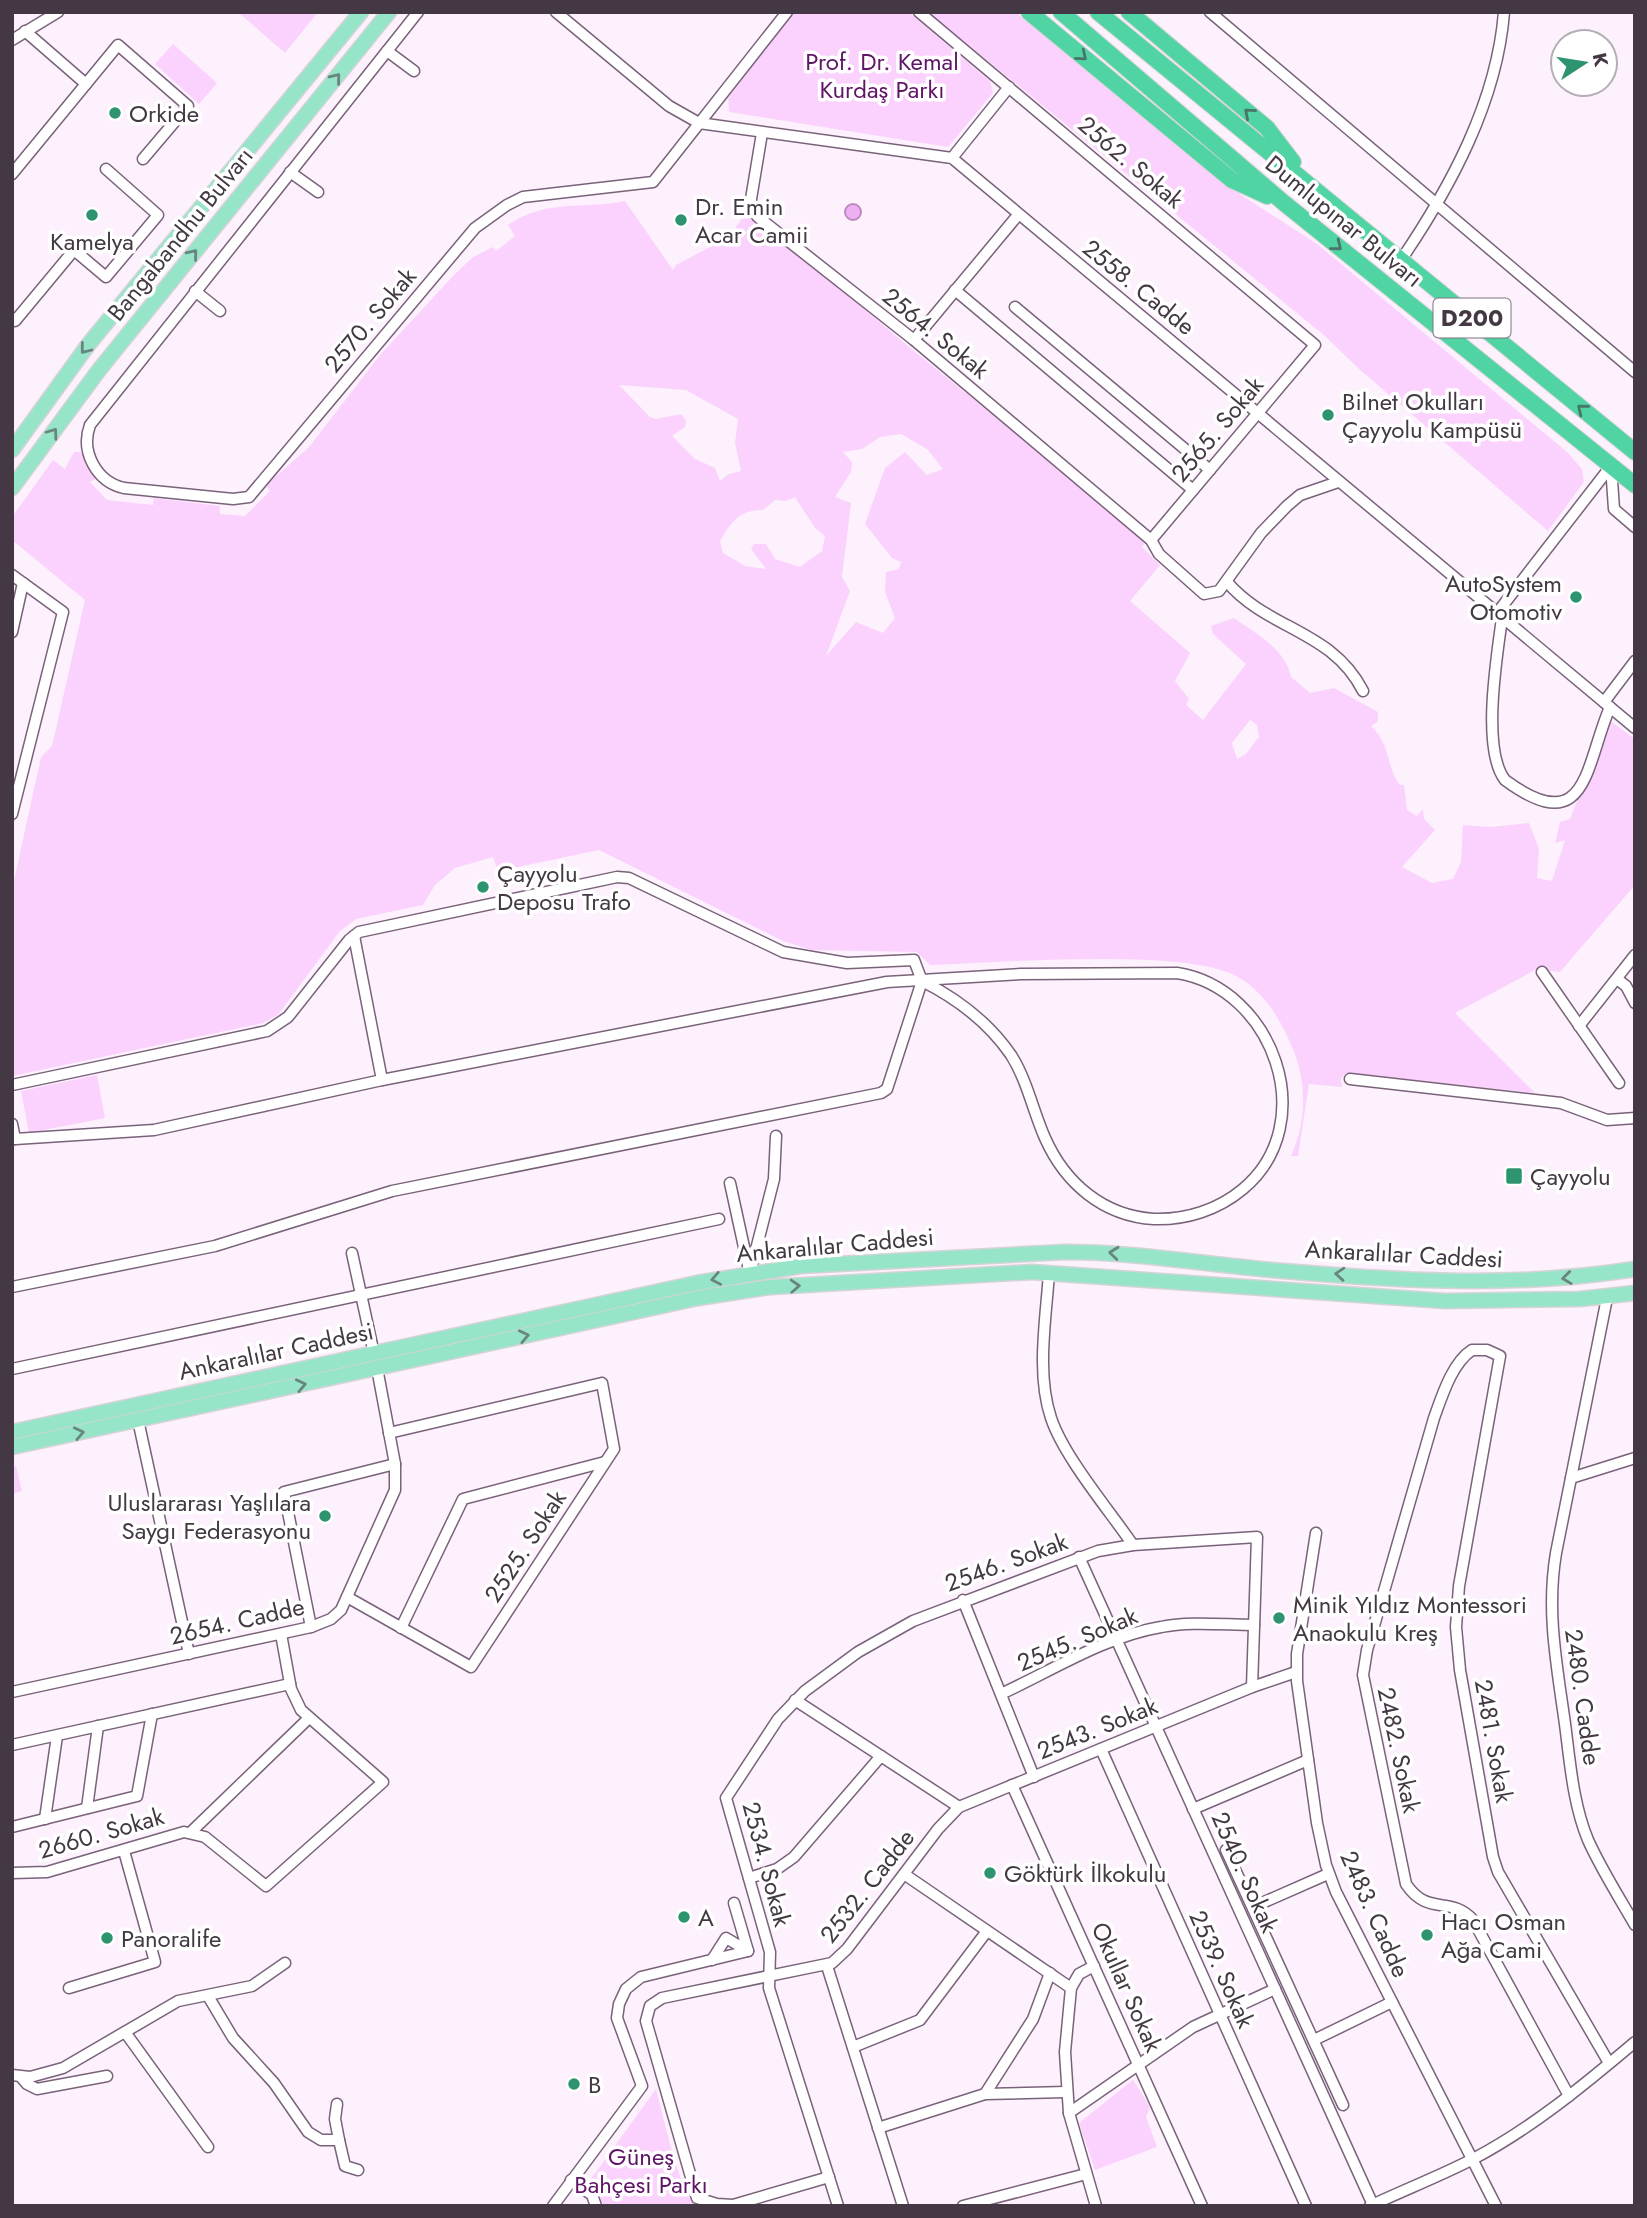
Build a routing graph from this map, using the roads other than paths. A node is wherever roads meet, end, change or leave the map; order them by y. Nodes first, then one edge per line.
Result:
1 (58, 12) edge
2 (361, 12) edge
3 (389, 12) edge
4 (418, 12) edge
5 (556, 12) edge
6 (787, 12) edge
7 (919, 12) edge
8 (1029, 12) edge
9 (1061, 12) edge
10 (1098, 12) edge
11 (1129, 12) edge
12 (1210, 12) edge
13 (1504, 12) edge
14 (17, 35) edge
15 (387, 51) junction
16 (414, 71) dead end
17 (86, 84) junction
18 (1009, 87) junction
19 (699, 122) junction
20 (762, 133) junction
21 (952, 158) junction
22 (143, 159) dead end
23 (106, 169) dead end
24 (290, 172) junction
25 (12, 174) edge
26 (1310, 183) junction
27 (318, 192) dead end
28 (1284, 203) junction
29 (1438, 205) junction
30 (1018, 215) junction
31 (1401, 260) junction
32 (955, 290) junction
33 (195, 292) junction
34 (1015, 307) dead end
35 (220, 311) dead end
36 (12, 318) edge
37 (914, 340) junction
38 (1315, 345) joint
39 (1635, 372) edge
40 (1257, 414) junction
41 (12, 450) edge
42 (1635, 452) edge
43 (1611, 466) junction
44 (1210, 470) junction
45 (1338, 482) junction
46 (1635, 485) edge
47 (12, 488) edge
48 (1193, 490) junction
49 (1635, 527) edge
50 (1152, 540) junction
51 (12, 575) edge
52 (1227, 582) junction
53 (23, 583) junction
54 (1499, 616) junction
55 (12, 632) edge
56 (1635, 661) edge
57 (1363, 691) dead end
58 (1607, 705) junction
59 (1635, 728) edge
60 (12, 814) edge
61 (354, 936) junction
62 (1635, 956) edge
63 (1542, 972) dead end
64 (922, 981) junction
65 (1625, 981) edge
66 (1635, 1003) edge
67 (1580, 1026) junction
68 (1350, 1079) dead end
69 (382, 1080) junction
70 (1619, 1083) dead end
71 (12, 1085) edge
72 (1635, 1118) edge
73 (12, 1124) edge
74 (776, 1136) dead end
75 (14, 1139) edge
76 (730, 1183) dead end
77 (719, 1219) dead end
78 (1051, 1252) junction
79 (352, 1253) dead end
80 (1635, 1269) edge
81 (750, 1273) junction
82 (1049, 1273) junction
83 (1609, 1273) junction
84 (1425, 1280) junction
85 (12, 1287) edge
86 (1635, 1293) edge
87 (361, 1295) junction
88 (1607, 1298) junction
89 (1425, 1300) junction
90 (1500, 1356) joint
91 (375, 1361) junction
92 (12, 1369) edge
93 (138, 1420) junction
94 (12, 1432) edge
95 (389, 1433) junction
96 (12, 1447) edge
97 (1635, 1458) edge
98 (605, 1462) junction
99 (395, 1464) junction
100 (1571, 1478) junction
101 (1317, 1533) dead end
102 (1133, 1545) junction
103 (1079, 1558) junction
104 (347, 1597) junction
105 (963, 1600) junction
106 (1254, 1625) junction
107 (312, 1627) junction
108 (401, 1628) junction
109 (281, 1634) junction
110 (1116, 1640) junction
111 (189, 1654) junction
112 (1296, 1672) junction
113 (290, 1684) junction
114 (1252, 1687) junction
115 (12, 1692) edge
116 (1001, 1694) junction
117 (795, 1700) junction
118 (152, 1714) junction
119 (309, 1719) junction
120 (1156, 1726) junction
121 (97, 1727) junction
122 (57, 1736) junction
123 (12, 1745) edge
124 (1101, 1749) junction
125 (881, 1756) junction
126 (1308, 1760) junction
127 (1034, 1777) junction
128 (1013, 1785) junction
129 (959, 1807) junction
130 (87, 1808) junction
131 (1193, 1809) junction
132 (45, 1819) junction
133 (12, 1827) edge
134 (191, 1832) junction
135 (1226, 1850) dead end
136 (124, 1851) junction
137 (12, 1873) edge
138 (904, 1874) junction
139 (1328, 1874) junction
140 (748, 1878) junction
141 (734, 1903) dead end
142 (1252, 1907) junction
143 (1635, 1925) edge
144 (987, 1931) junction
145 (1268, 1941) junction
146 (1255, 1946) junction
147 (748, 1951) junction
148 (712, 1960) junction
149 (285, 1963) dead end
150 (827, 1966) junction
151 (1094, 1966) junction
152 (1050, 1973) junction
153 (769, 1977) junction
154 (1071, 1987) junction
155 (69, 1988) dead end
156 (1275, 1989) junction
157 (208, 1996) junction
158 (1392, 2002) junction
159 (1220, 2014) junction
160 (125, 2032) junction
161 (1314, 2040) junction
162 (1635, 2042) edge
163 (853, 2047) junction
164 (1609, 2063) junction
165 (1139, 2065) junction
166 (17, 2076) edge
167 (107, 2076) dead end
168 (1066, 2092) junction
169 (985, 2094) junction
170 (1569, 2096) junction
171 (337, 2104) dead end
172 (1343, 2105) dead end
173 (1069, 2113) junction
174 (878, 2128) junction
175 (339, 2140) junction
176 (208, 2147) dead end
177 (1473, 2159) junction
178 (358, 2170) dead end
179 (1086, 2174) junction
180 (829, 2177) junction
181 (571, 2180) junction
182 (1304, 2205) edge
183 (1371, 2205) edge
184 (553, 2206) edge
185 (596, 2206) edge
186 (838, 2206) edge
187 (903, 2206) edge
188 (963, 2206) edge
189 (1096, 2206) edge
190 (1202, 2206) edge
191 (1496, 2206) edge

1 - 14 street
2 -> 41 main road, Bangabandhu Bulvarı
47 -> 3 main road, Bangabandhu Bulvarı
4 - 15 street
5 - 19 street
6 - 19 street
7 - 18 street, 2562. Sokak
8 -> 28 highway
9 - 28 highway, Dumlupınar Bulvarı / D200
10 - 26 highway, Dumlupınar Bulvarı / D200
26 -> 11 highway
12 - 29 street
13 - 29 street
14 - 17 street
15 - 16 street
15 - 24 street
17 - 22 street
17 - 25 street
18 - 21 street
18 - 38 street, 2562. Sokak
19 - 20 street
19 - 33 street, 2570. Sokak
20 - 21 street
20 - 37 street, 2564. Sokak
21 - 30 street, 2558. Cadde
23 - 36 street
24 - 27 street
24 - 33 street
26 - 31 highway, Dumlupınar Bulvarı / D200
28 -> 43 highway, Dumlupınar Bulvarı / D200
29 - 31 street
29 - 39 street
30 - 32 street
30 - 40 street, 2558. Cadde
42 -> 31 highway, Dumlupınar Bulvarı / D200
32 - 37 street
32 - 48 street
33 - 35 street
34 - 44 street
37 - 50 street, 2564. Sokak
38 - 40 street, 2565. Sokak
40 - 44 street, 2565. Sokak
40 - 45 street, 2558. Cadde
43 - 46 highway, Dumlupınar Bulvarı / D200
43 - 49 street
43 - 54 street
44 - 48 street, 2565. Sokak
45 - 52 street
45 - 54 street, 2558. Cadde
48 - 50 street, 2565. Sokak
50 - 52 street, 2564. Sokak
51 - 53 street
52 - 57 street
53 - 55 street
53 - 60 street
54 - 58 street, 2558. Cadde
54 - 58 street
56 - 58 street
58 - 59 street, 2558. Cadde
61 - 64 street
61 - 69 street
61 - 71 street
62 - 65 street
63 - 67 street
64 - 64 street
64 - 69 street
64 - 85 street
65 - 66 street
65 - 67 street
67 - 70 street
68 - 72 street
69 - 75 street
73 - 75 street
74 - 81 street
76 - 81 street
77 - 87 street
78 - 81 main road, Ankaralılar Caddesi
78 - 82 main road
84 -> 78 main road, Ankaralılar Caddesi
79 - 87 street, 2654. Cadde
80 - 83 main road, Ankaralılar Caddesi
81 -> 91 main road, Ankaralılar Caddesi
82 - 89 main road, Ankaralılar Caddesi
91 -> 82 main road, Ankaralılar Caddesi
82 - 102 street
83 -> 84 main road, Ankaralılar Caddesi
83 - 88 main road
84 - 89 main road
86 - 88 main road, Ankaralılar Caddesi
87 - 91 street, 2654. Cadde
87 - 92 street
88 - 89 main road, Ankaralılar Caddesi
88 - 100 street, 2480. Cadde
90 - 164 street, 2481. Sokak
90 - 170 street, 2482. Sokak
93 -> 91 main road, Ankaralılar Caddesi
91 - 94 main road, Ankaralılar Caddesi
91 - 95 street, 2654. Cadde
96 -> 93 main road, Ankaralılar Caddesi
93 - 111 street
95 - 98 street, 2525. Sokak
95 - 99 street, 2654. Cadde
97 - 100 street
98 - 108 street
98 - 108 street, 2525. Sokak
99 - 104 street, 2654. Cadde
99 - 107 street
100 - 143 street, 2480. Cadde
101 - 112 street, 2483. Cadde
102 - 103 street, 2546. Sokak
102 - 106 street, 2546. Sokak
103 - 105 street, 2546. Sokak
103 - 110 street, 2540. Sokak
104 - 107 street, 2654. Cadde
104 - 108 street
105 - 116 street
105 - 117 street, 2546. Sokak
106 - 110 street, 2545. Sokak
106 - 114 street
107 - 109 street, 2654. Cadde
109 - 111 street, 2654. Cadde
109 - 113 street
110 - 116 street, 2545. Sokak
110 - 120 street, 2540. Sokak
111 - 115 street, 2654. Cadde
112 - 114 street, 2543. Sokak
112 - 126 street, 2483. Cadde
113 - 118 street
113 - 119 street
114 - 120 street, 2543. Sokak
116 - 127 street
117 - 125 street
117 - 140 street, 2534. Sokak
118 - 121 street
118 - 130 street
119 - 134 street
119 - 134 street, 2660. Sokak
120 - 124 street, 2543. Sokak
120 - 131 street, 2540. Sokak
121 - 122 street
121 - 130 street
122 - 123 street
122 - 132 street
124 - 127 street, 2543. Sokak
124 - 159 street, 2539. Sokak
125 - 129 street
125 - 140 street
126 - 131 street
126 - 139 street, 2483. Cadde
127 - 128 street, 2543. Sokak
128 - 129 street, 2543. Sokak
128 - 151 street, Okullar Sokak
129 - 138 street, 2532. Cadde
130 - 132 street
131 - 146 street, 2540. Sokak
132 - 133 street
134 - 136 street, 2660. Sokak
135 - 142 street
136 - 137 street, 2660. Sokak
136 - 155 street
138 - 144 street
138 - 150 street, 2532. Cadde
139 - 142 street
139 - 158 street, 2483. Cadde
140 - 153 street, 2534. Sokak
141 - 147 street
142 - 145 street
144 - 152 street
144 - 163 street
145 - 146 street
145 - 161 street
146 - 156 street, 2540. Sokak
147 - 148 street
147 - 148 street
148 - 181 street
149 - 157 street
150 - 153 street, 2532. Cadde
150 - 163 street
151 - 154 street
151 - 165 street, Okullar Sokak
152 - 154 street
152 - 169 street
153 - 180 street, 2534. Sokak
153 - 180 street, 2532. Cadde
154 - 168 street
156 - 159 street
156 - 183 street, 2540. Sokak
157 - 160 street
157 - 175 street
158 - 161 street
158 - 177 street, 2483. Cadde
159 - 165 street
159 - 182 street, 2539. Sokak
160 - 166 street
160 - 176 street
161 - 172 street
162 - 164 street
163 - 174 street
164 - 170 street
165 - 173 street
165 - 190 street, Okullar Sokak
166 - 167 street
168 - 169 street
168 - 173 street
169 - 174 street
170 - 177 street
171 - 175 street
173 - 179 street
174 - 187 street
175 - 178 street
177 - 183 street
177 - 191 street, 2483. Cadde
179 - 188 street
179 - 189 street
180 - 186 street, 2534. Sokak
181 - 184 street
181 - 185 street

